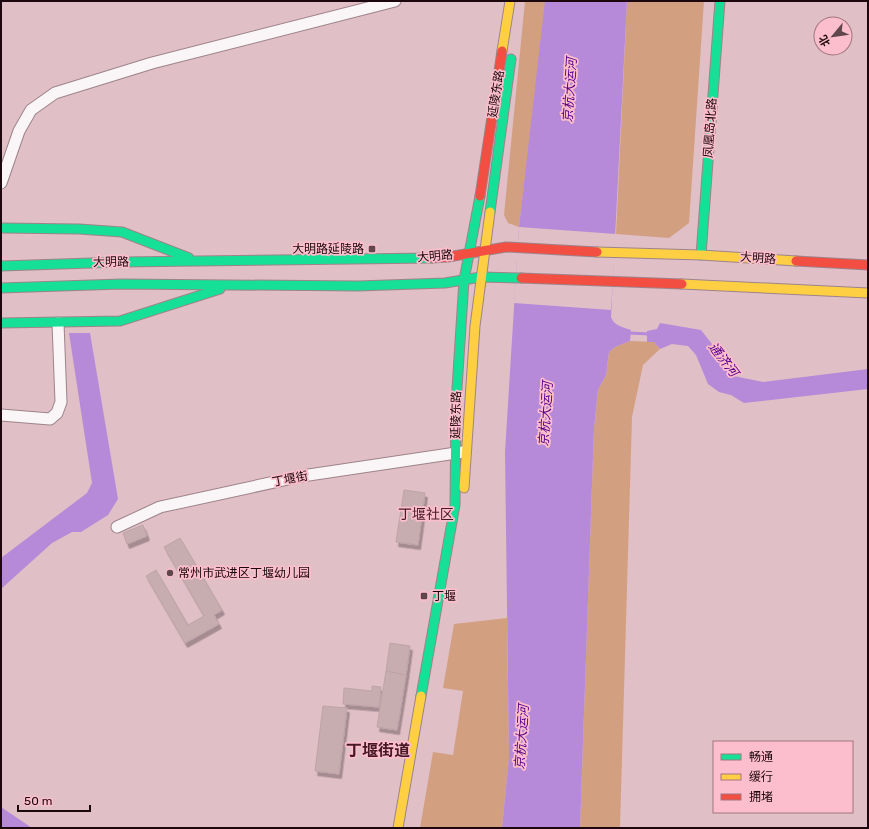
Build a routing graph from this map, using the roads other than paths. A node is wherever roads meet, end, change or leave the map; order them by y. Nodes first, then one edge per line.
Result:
1 (395, 1) edge
2 (510, 1) edge
3 (519, 1) edge
4 (720, 1) edge
5 (1, 183) edge
6 (1, 228) edge
7 (485, 249) junction
8 (468, 252) junction
9 (701, 255) junction
10 (199, 262) junction
11 (1, 266) edge
12 (868, 266) edge
13 (481, 277) junction
14 (464, 280) junction
15 (236, 284) junction
16 (1, 288) edge
17 (868, 293) edge
18 (1, 323) edge
19 (58, 323) junction
20 (1, 416) edge
21 (467, 451) junction
22 (456, 453) junction
23 (117, 526) dead end
24 (398, 828) edge
25 (405, 828) edge

1 - 5 street
2 - 8 main road, 延陵东路
3 - 7 main road, 延陵东路
4 - 9 main road, 凤凰岛北路
6 - 10 main road
7 - 8 main road, 大明路
7 - 9 main road, 大明路
7 - 13 main road, 延陵东路
8 - 10 main road, 大明路
8 - 14 main road, 延陵东路
9 - 12 main road, 大明路
10 - 11 main road, 大明路
13 - 14 main road, 大明路
13 - 17 main road, 大明路
13 - 21 main road, 延陵东路
14 - 15 main road, 大明路
14 - 22 main road, 延陵东路
15 - 16 main road, 大明路
15 - 19 main road
18 - 19 main road
19 - 20 street
21 - 22 street, 丁堰街
21 - 25 main road, 延陵东路
22 - 23 street, 丁堰街
22 - 24 main road, 延陵东路

